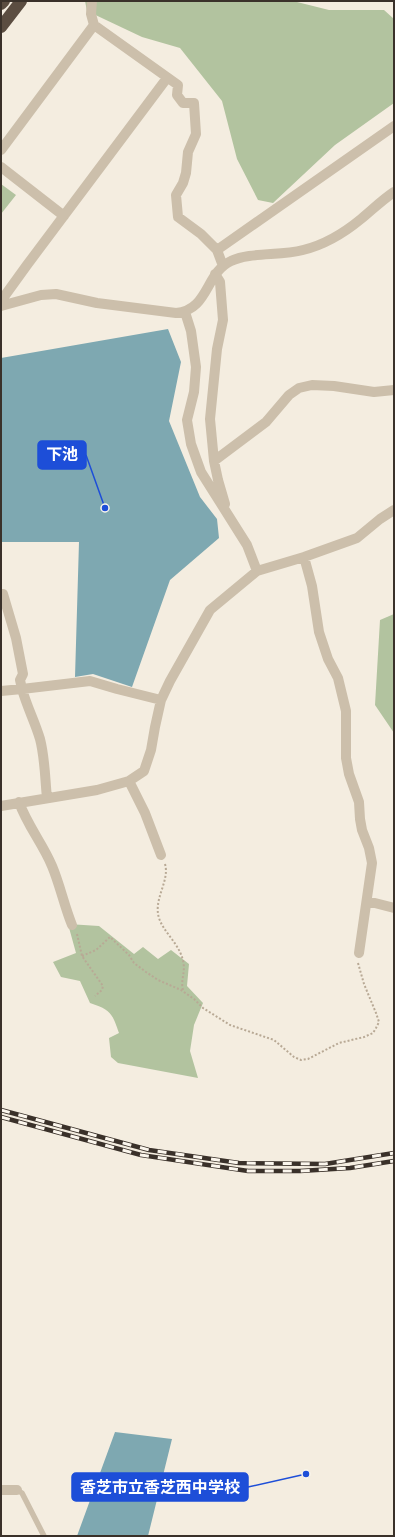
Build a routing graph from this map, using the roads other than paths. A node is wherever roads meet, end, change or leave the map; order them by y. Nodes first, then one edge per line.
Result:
1 (4, 1) edge
2 (21, 1) edge
3 (92, 1) edge
4 (1, 4) edge
5 (94, 25) junction
6 (1, 27) edge
7 (167, 78) junction
8 (394, 126) edge
9 (1, 150) edge
10 (1, 168) edge
11 (394, 192) edge
12 (64, 216) junction
13 (217, 250) junction
14 (223, 266) junction
15 (215, 274) junction
16 (1, 301) edge
17 (1, 306) edge
18 (185, 312) junction
19 (394, 390) edge
20 (214, 461) junction
21 (394, 510) edge
22 (229, 516) junction
23 (304, 557) junction
24 (257, 571) junction
25 (1, 594) edge
26 (1, 690) edge
27 (22, 690) junction
28 (161, 700) junction
29 (129, 781) junction
30 (47, 798) junction
31 (19, 802) junction
32 (1, 806) edge
33 (161, 855) road end
34 (367, 901) junction
35 (394, 908) edge
36 (72, 924) road end
37 (359, 953) road end
38 (1, 1490) edge
39 (17, 1490) joint
40 (44, 1536) edge

1 - 4 highway
2 - 6 highway
3 - 5 street
5 - 7 street
5 - 9 street
7 - 12 street
7 - 13 street
8 - 13 street
10 - 12 street
11 - 14 street
12 - 16 street
13 - 14 street
14 - 15 street
15 - 18 street
15 - 20 street
17 - 18 street
18 - 22 street
19 - 20 street
20 - 22 street
21 - 23 street
22 - 24 street
23 - 24 street
23 - 34 street
24 - 28 street
25 - 27 street
26 - 27 street
27 - 28 street
27 - 30 street
28 - 29 street
29 - 30 street
29 - 33 street
30 - 31 street
31 - 32 street
31 - 36 street
34 - 35 street
34 - 37 street
38 - 39 street
39 - 40 lane

